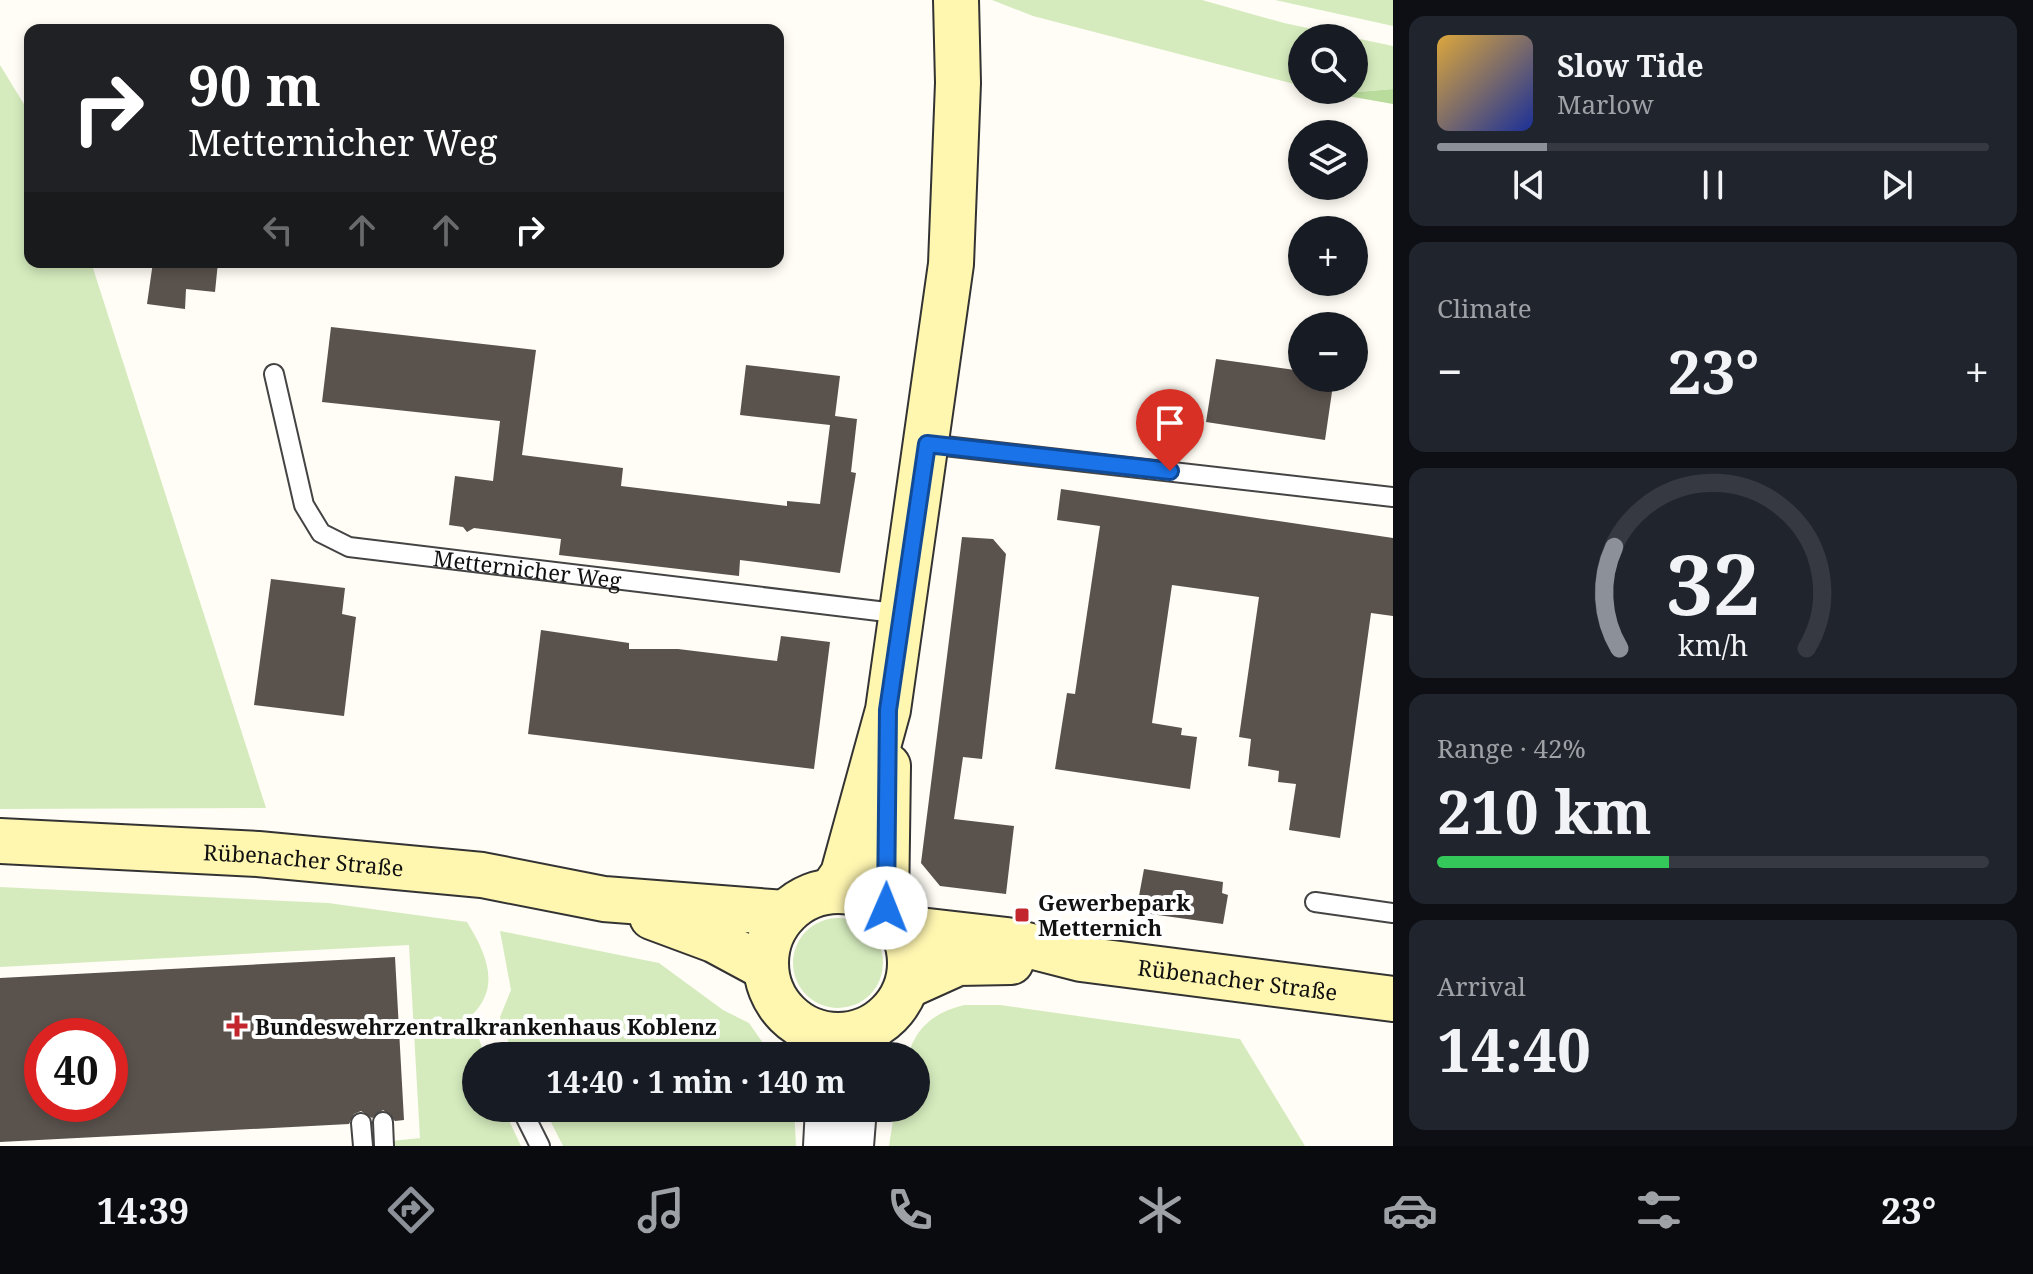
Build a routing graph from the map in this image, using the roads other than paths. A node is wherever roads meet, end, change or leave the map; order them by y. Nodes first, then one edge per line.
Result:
1 (956, 0) edge
2 (274, 374) dead end
3 (927, 444) junction
4 (1393, 497) edge
5 (904, 614) junction
6 (888, 710) junction
7 (0, 841) edge
8 (832, 890) junction
9 (604, 899) junction
10 (1315, 902) dead end
11 (785, 913) junction
12 (1393, 913) edge
13 (894, 918) junction
14 (1081, 959) junction
15 (766, 968) junction
16 (907, 986) junction
17 (1393, 999) edge
18 (809, 1040) edge
19 (866, 1042) edge
20 (383, 1122) dead end
21 (528, 1122) edge
22 (824, 1122) edge
23 (856, 1122) edge
24 (361, 1123) dead end
25 (363, 1146) edge
26 (384, 1146) edge
27 (540, 1146) edge
28 (823, 1146) edge
29 (854, 1146) edge

1 - 3 main road
2 - 5 lane, Metternicher Weg
3 - 4 lane
3 - 5 main road
5 - 6 main road
6 - 8 main road
6 - 13 main road
7 - 9 main road, Rübenacher Straße
8 - 11 main road
8 - 13 main road, Rübenacher Straße
9 - 11 main road, Rübenacher Straße
9 - 15 main road, Rübenacher Straße
10 - 12 lane
11 - 15 main road
13 - 14 main road, Rübenacher Straße
13 - 16 main road
14 - 16 main road, Rübenacher Straße
14 - 17 main road, Rübenacher Straße
15 - 18 main road
16 - 19 main road
18 - 19 main road
20 - 26 lane
21 - 27 lane
22 - 28 street
23 - 29 street
24 - 25 lane

